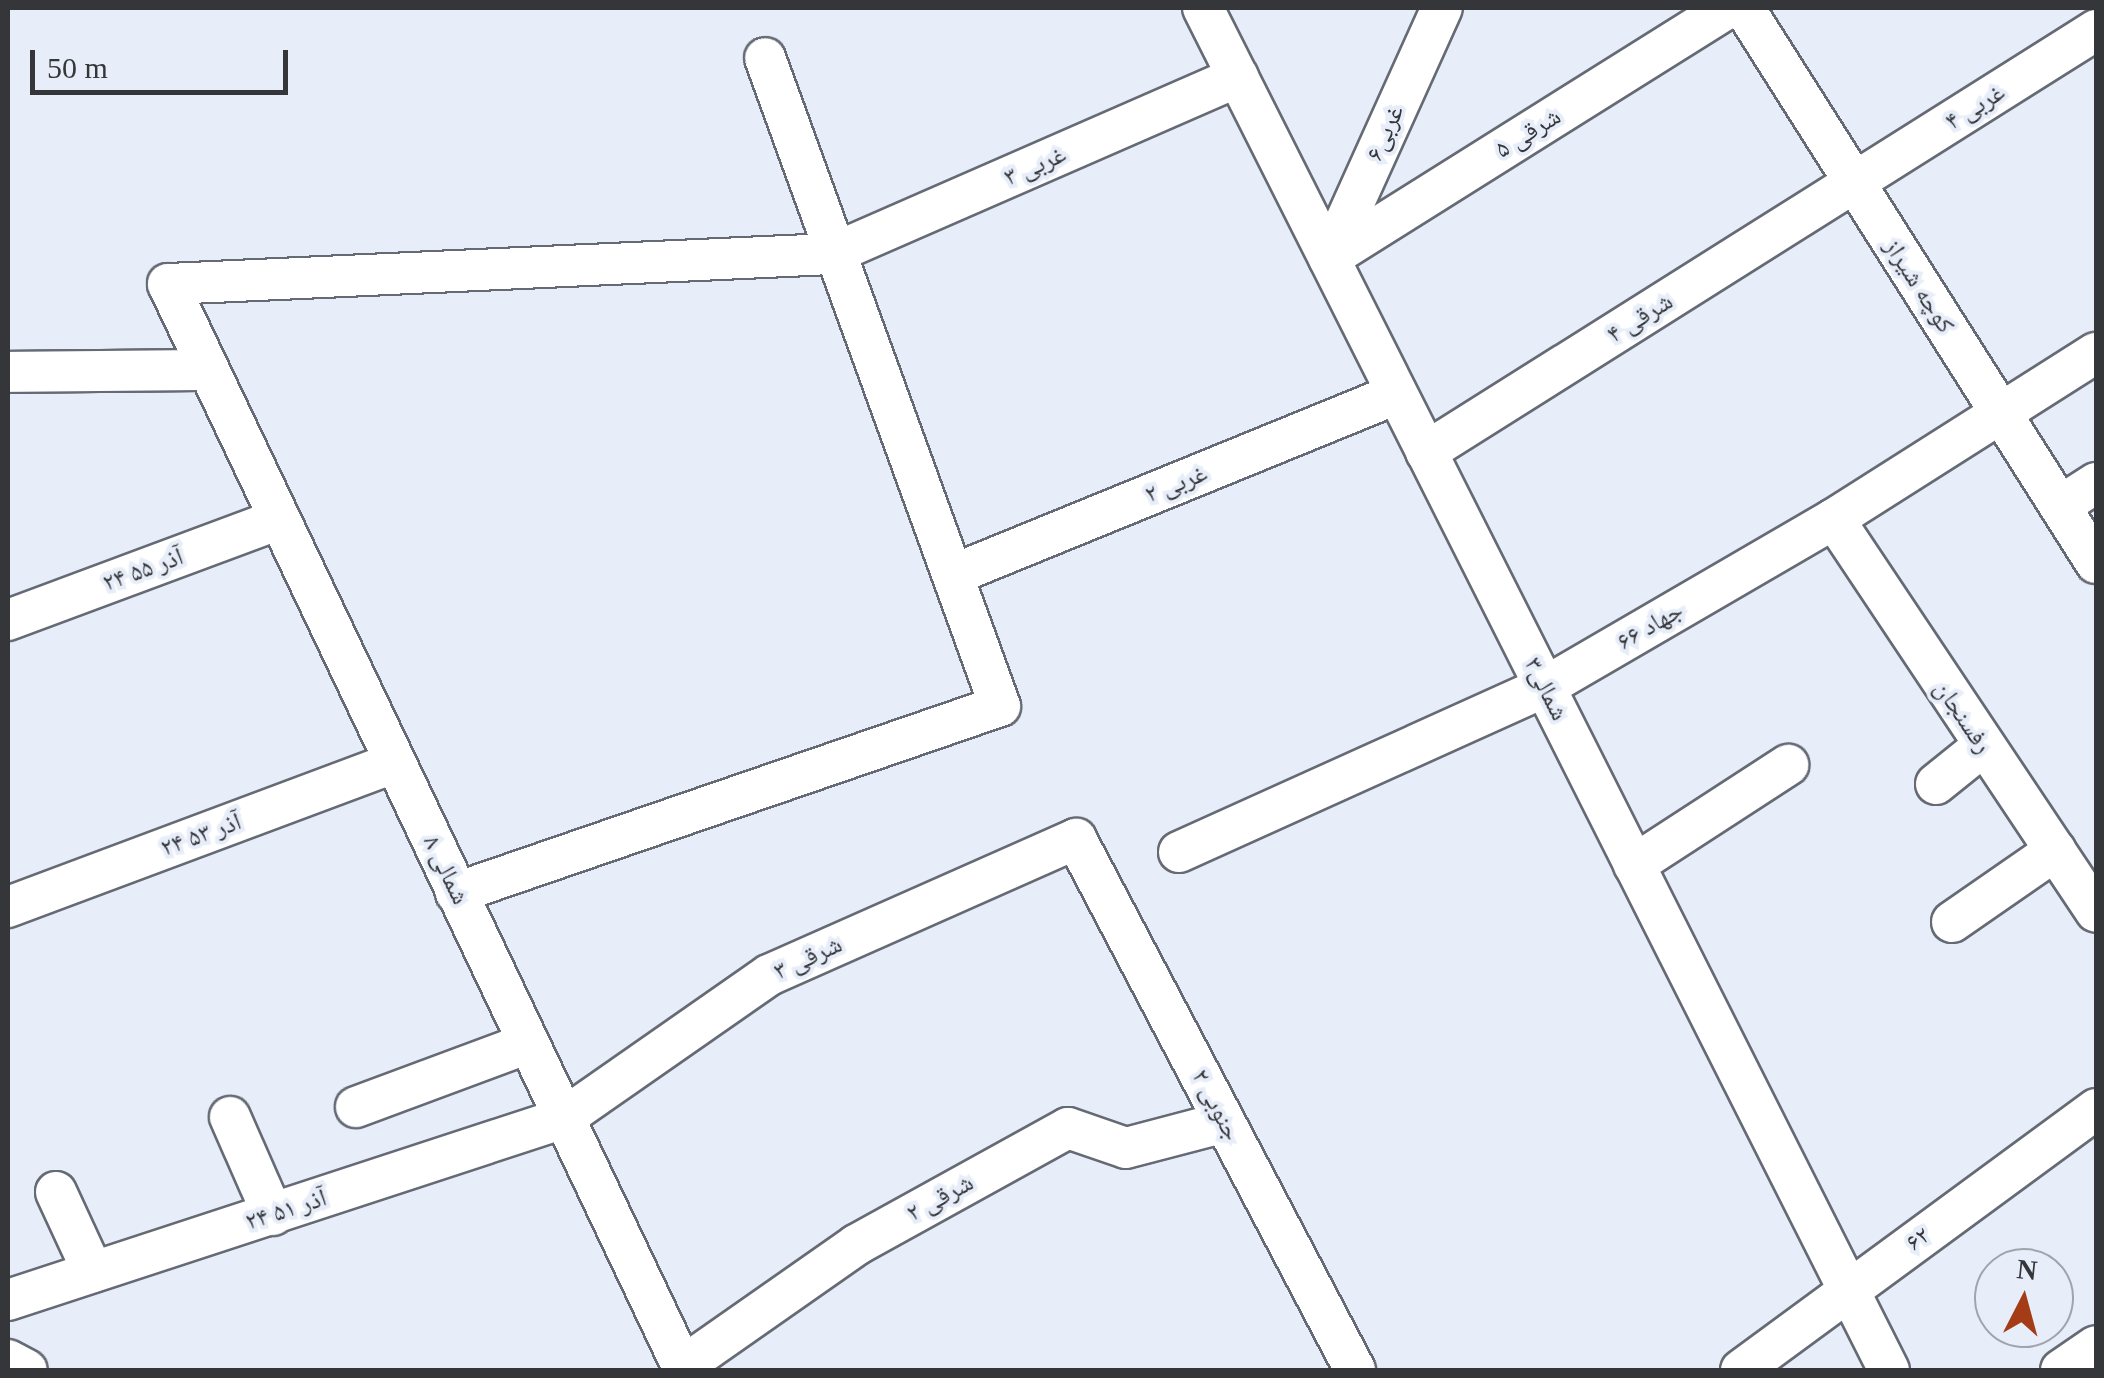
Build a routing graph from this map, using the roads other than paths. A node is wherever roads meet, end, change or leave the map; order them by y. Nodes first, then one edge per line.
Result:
1 (1203, 8) edge
2 (1442, 8) edge
3 (1728, 8) edge
4 (1744, 8) edge
5 (2096, 30) edge
6 (765, 58) dead end
7 (1238, 77) junction
8 (1853, 184) junction
9 (832, 254) junction
10 (1329, 258) junction
11 (2096, 354) edge
12 (208, 370) junction
13 (8, 372) edge
14 (1397, 394) junction
15 (2002, 413) junction
16 (1426, 452) junction
17 (2096, 484) edge
18 (2060, 506) junction
19 (1834, 519) junction
20 (278, 520) junction
21 (2096, 563) edge
22 (956, 574) junction
23 (8, 620) edge
24 (1545, 688) junction
25 (1982, 746) junction
26 (394, 763) junction
27 (1788, 765) dead end
28 (1936, 784) dead end
29 (1076, 839) joint
30 (2056, 850) junction
31 (1180, 852) dead end
32 (1634, 865) junction
33 (456, 893) junction
34 (8, 907) edge
35 (2096, 912) edge
36 (1952, 922) dead end
37 (528, 1043) junction
38 (356, 1106) dead end
39 (2096, 1109) edge
40 (230, 1117) dead end
41 (564, 1118) junction
42 (1224, 1122) junction
43 (56, 1192) dead end
44 (272, 1214) junction
45 (93, 1272) junction
46 (1848, 1290) junction
47 (8, 1300) edge
48 (2096, 1346) edge
49 (8, 1360) edge
50 (683, 1369) edge
51 (27, 1370) edge
52 (1355, 1370) edge
53 (1740, 1370) edge
54 (1888, 1370) edge
55 (2061, 1370) edge

1 - 7 street, شمالی۳
2 - 10 street, غربی۶
3 - 10 street, شرقی ۵
4 - 8 street, کوچه شیراز
5 - 8 street, غربی ۴
6 - 9 street
7 - 9 street, غربی ۳
7 - 10 street, شمالی۳
8 - 15 street, کوچه شیراز
8 - 16 street, شرقی ۴
9 - 12 street, شمالی ۸
9 - 22 street
10 - 14 street, شمالی۳
11 - 15 street, جهاد ۶۶
12 - 13 street
12 - 20 street, شمالی ۸
14 - 16 street, شمالی۳
14 - 22 street, غربی ۲
15 - 18 street, کوچه شیراز
15 - 19 street, جهاد ۶۶
16 - 24 street, شمالی۳
17 - 18 street
18 - 21 street, کوچه شیراز
19 - 24 street, جهاد ۶۶
19 - 25 street, رفسنجان
20 - 23 street, ۲۴ آذر ۵۵
20 - 26 street, شمالی ۸
22 - 33 street
24 - 31 street, جهاد ۶۶
24 - 32 street, شمالی۳
25 - 28 street
25 - 30 street, رفسنجان
26 - 33 street, شمالی ۸
26 - 34 street, ۲۴ آذر ۵۳
27 - 32 street
29 - 41 street, ۳ شرقی
29 - 42 street, ۲ جنوبی
30 - 35 street, رفسنجان
30 - 36 street
32 - 46 street, شمالی۳
33 - 37 street, شمالی ۸
37 - 38 street
37 - 41 street, شمالی ۸
39 - 46 street, ۶۲
40 - 44 street
41 - 44 street, ۲۴ آذر ۵۱
41 - 50 street, شمالی ۸
42 - 50 street, ۲ شرقی
42 - 52 street, ۲ جنوبی
43 - 45 street
44 - 45 street, ۲۴ آذر ۵۱
45 - 47 street, ۲۴ آذر ۵۱
46 - 53 street, ۶۲
46 - 54 street, شمالی۳
48 - 55 street
49 - 51 street

